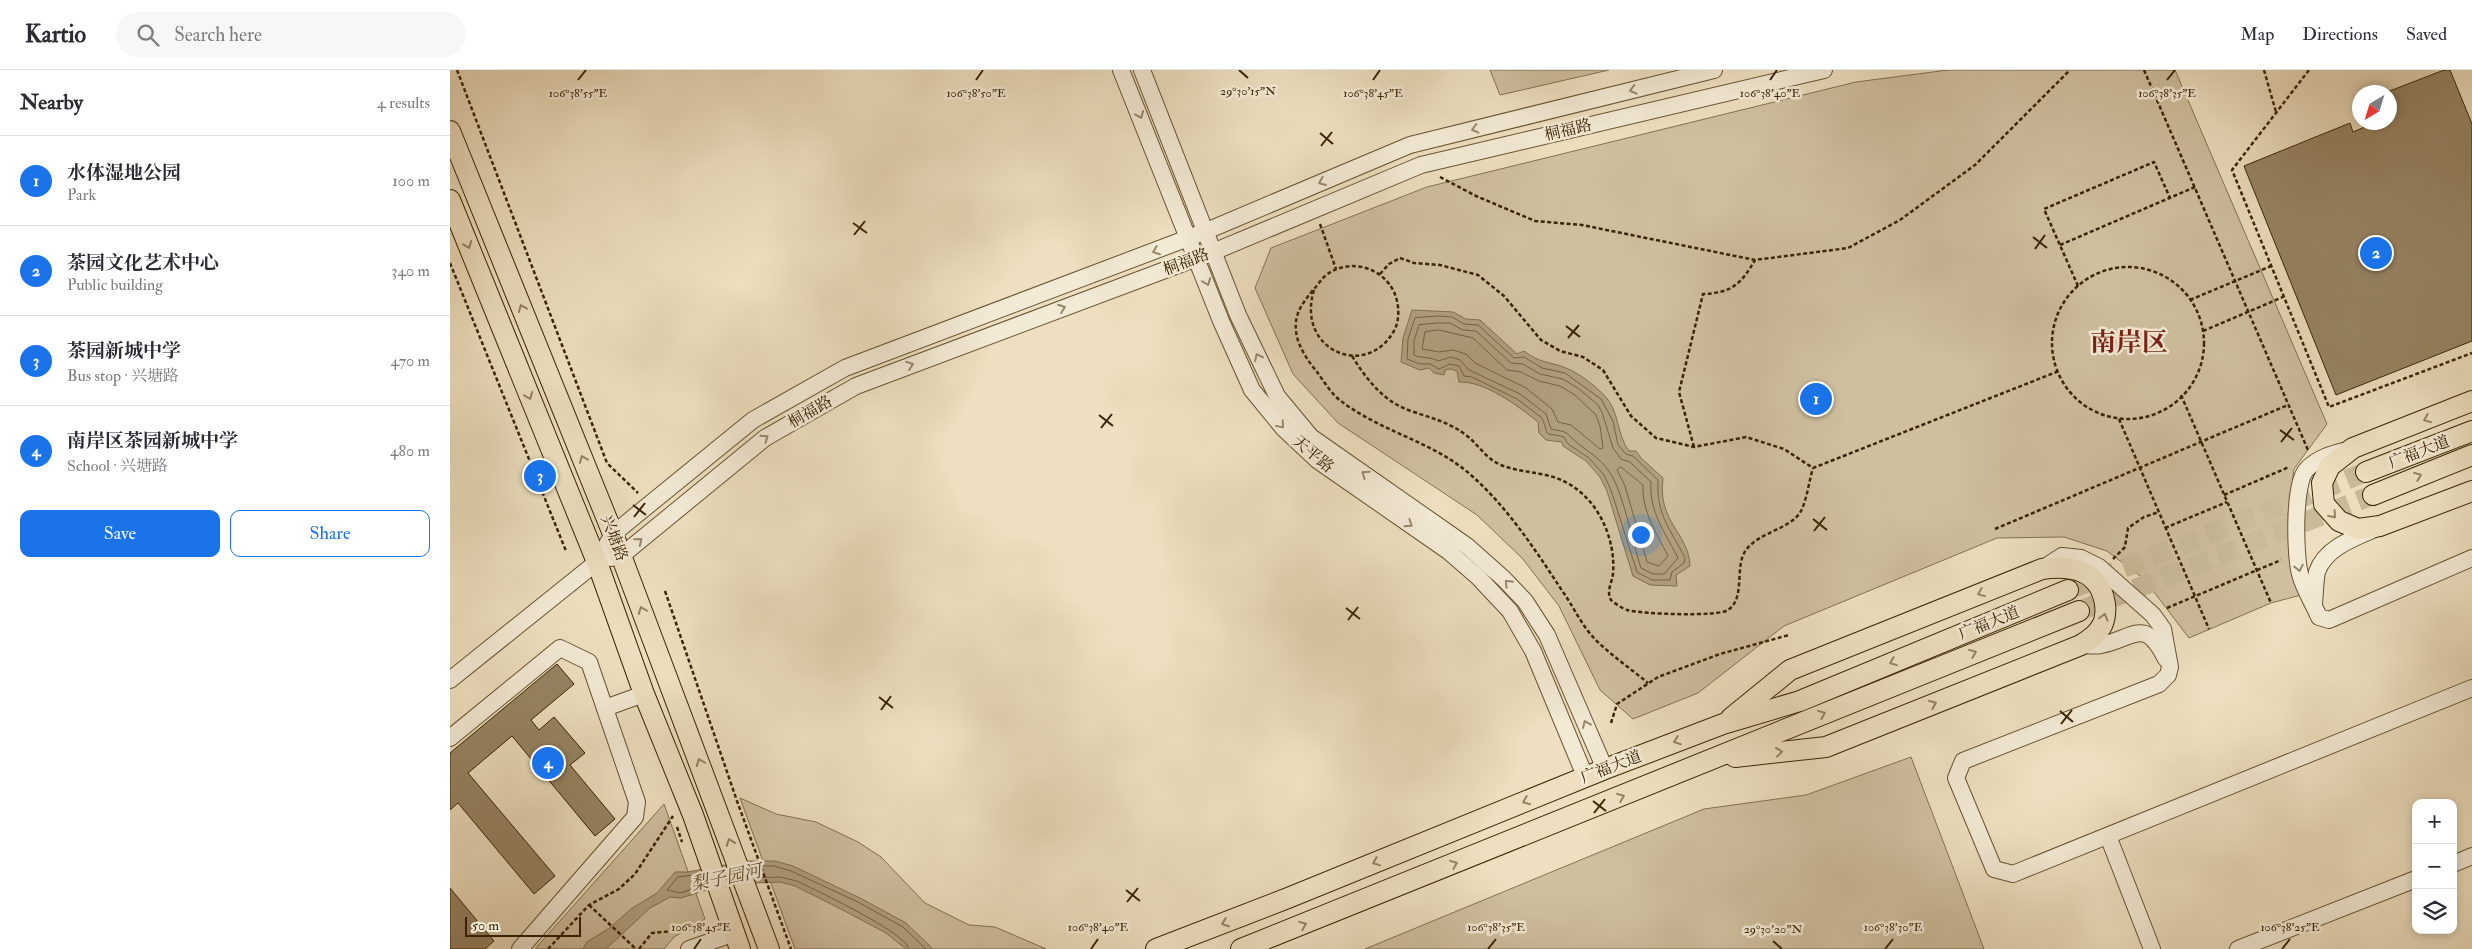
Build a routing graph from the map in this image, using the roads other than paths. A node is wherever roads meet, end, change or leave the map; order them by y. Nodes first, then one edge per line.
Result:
1 (1121, 70) edge
2 (1142, 70) edge
3 (1714, 70) edge
4 (1824, 70) edge
5 (450, 131) edge
6 (450, 200) edge
7 (1197, 235) junction
8 (1213, 252) junction
9 (1198, 258) junction
10 (2472, 401) edge
11 (2472, 431) edge
12 (2353, 448) junction
13 (2472, 455) edge
14 (2366, 472) tunnel mouth
15 (2472, 491) edge
16 (2373, 494) tunnel mouth
17 (2380, 526) junction
18 (613, 534) junction
19 (621, 556) junction
20 (2472, 558) edge
21 (597, 562) junction
22 (2042, 569) junction
23 (2068, 590) tunnel mouth
24 (2314, 606) junction
25 (2079, 611) tunnel mouth
26 (2081, 645) junction
27 (2170, 667) junction
28 (450, 680) edge
29 (2472, 688) edge
30 (644, 694) junction
31 (604, 708) junction
32 (1723, 724) junction
33 (450, 738) edge
34 (1713, 760) junction
35 (1605, 769) junction
36 (1585, 776) junction
37 (2108, 836) junction
38 (2472, 856) edge
39 (2457, 862) edge
40 (2412, 881) edge
41 (736, 935) edge
42 (520, 949) edge
43 (690, 949) edge
44 (769, 949) edge
45 (1156, 949) edge
46 (1241, 949) edge
47 (2152, 949) edge
48 (2238, 949) edge

1 -> 7 street, 天平路
2 - 7 street, 天平路
3 -> 7 street, 桐福路
4 - 8 street, 桐福路
18 -> 5 main road, 兴塘路
6 -> 21 main road, 兴塘路
7 - 8 street, 天平路
7 - 9 street, 天平路
7 -> 18 street, 桐福路
8 - 9 street, 桐福路
35 -> 8 street, 天平路
19 -> 9 street, 桐福路
9 -> 36 street, 天平路
10 -> 12 main road
11 - 14 main road, 广福大道
12 -> 17 main road
12 -> 24 street
16 -> 13 main road, 广福大道
15 - 17 main road
17 - 24 street
18 - 19 main road, 兴塘路
18 - 21 street, 桐福路
19 - 21 street, 桐福路
44 -> 19 main road, 兴塘路
20 - 24 street
21 - 28 street, 桐福路
21 - 30 main road, 兴塘路
26 -> 22 main road
22 - 27 street
22 -> 32 main road
23 -> 32 main road, 广福大道
34 -> 25 main road, 广福大道
26 - 27 street
34 -> 26 main road
27 - 37 street
29 - 37 street
30 - 31 street
30 - 41 main road, 兴塘路
31 - 33 street
31 - 42 street
32 -> 35 main road, 广福大道
46 -> 34 main road, 广福大道
35 - 36 main road, 广福大道
36 -> 45 main road, 广福大道
37 - 47 street
38 - 39 street
40 - 48 street
41 - 43 street

